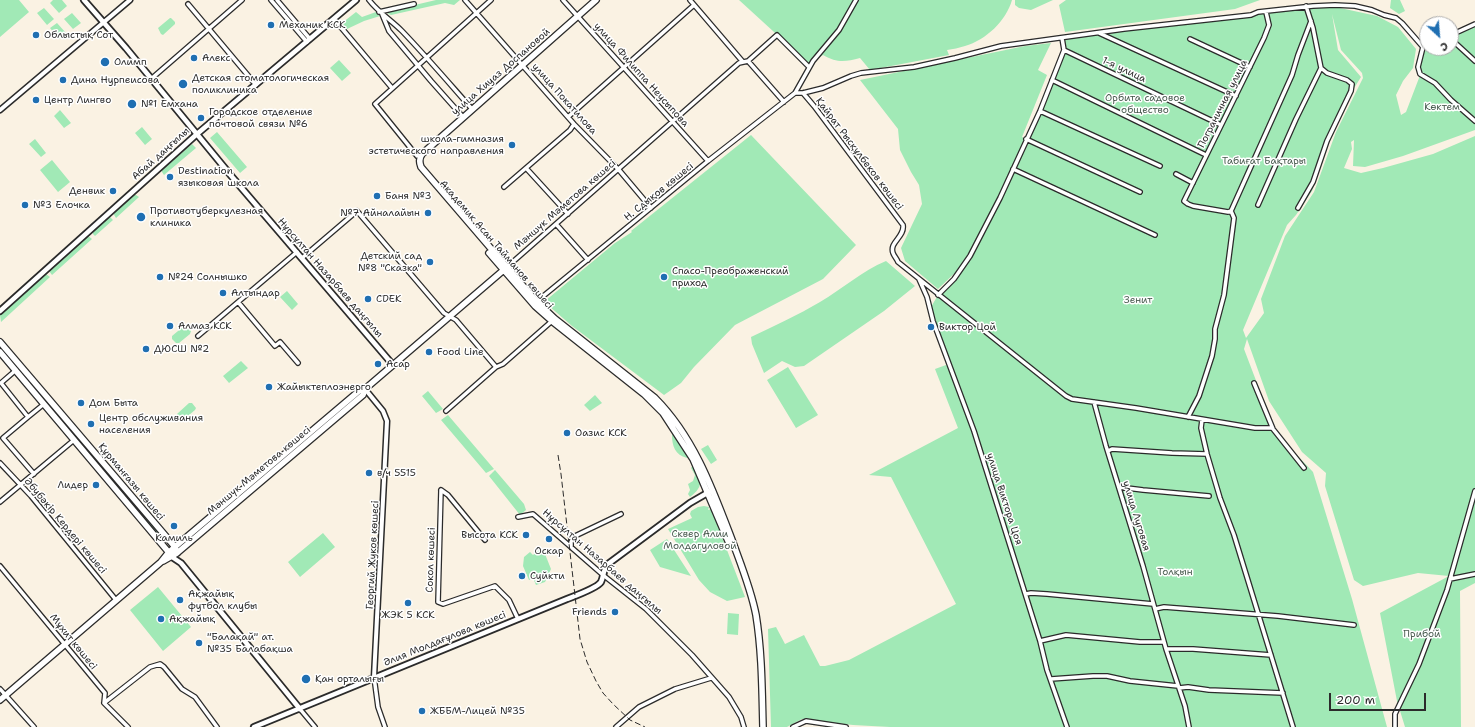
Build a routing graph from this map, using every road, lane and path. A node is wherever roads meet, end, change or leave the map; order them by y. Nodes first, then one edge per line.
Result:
1 (84, 0) edge
2 (130, 0) edge
3 (242, 0) edge
4 (272, 0) edge
5 (277, 0) edge
6 (356, 0) edge
7 (369, 0) edge
8 (465, 0) edge
9 (491, 0) edge
10 (563, 0) edge
11 (592, 0) edge
12 (596, 0) edge
13 (690, 0) edge
14 (856, 0) edge
15 (188, 4) dead end
16 (414, 4) dead end
17 (694, 5) junction
18 (1306, 6) junction
19 (380, 12) junction
20 (1266, 12) junction
21 (477, 13) junction
22 (577, 16) junction
23 (334, 19) junction
24 (1311, 21) junction
25 (103, 23) junction
26 (1475, 24) edge
27 (208, 29) junction
28 (1459, 31) edge
29 (1098, 32) junction
30 (1062, 38) junction
31 (1190, 40) dead end
32 (308, 41) junction
33 (1419, 41) edge
34 (1459, 46) edge
35 (1064, 50) junction
36 (1422, 56) edge
37 (426, 58) junction
38 (748, 61) junction
39 (1475, 61) edge
40 (743, 62) junction
41 (522, 64) junction
42 (418, 66) junction
43 (809, 67) junction
44 (1250, 67) junction
45 (623, 68) junction
46 (1321, 68) junction
47 (151, 79) junction
48 (1052, 80) junction
49 (256, 85) junction
50 (392, 88) junction
51 (795, 93) junction
52 (803, 93) junction
53 (1236, 96) junction
54 (784, 102) junction
55 (472, 108) junction
56 (0, 110) edge
57 (1040, 111) junction
58 (462, 116) junction
59 (568, 117) junction
60 (1475, 121) edge
61 (671, 122) junction
62 (574, 124) junction
63 (1221, 125) junction
64 (197, 134) junction
65 (1026, 139) junction
66 (1206, 155) junction
67 (418, 157) junction
68 (708, 161) junction
69 (1160, 166) dead end
70 (526, 168) junction
71 (1013, 169) junction
72 (619, 170) junction
73 (1176, 174) dead end
74 (1193, 183) junction
75 (504, 187) dead end
76 (1140, 192) dead end
77 (1258, 205) dead end
78 (651, 208) junction
79 (1298, 208) dead end
80 (1231, 211) junction
81 (568, 214) junction
82 (556, 224) junction
83 (1155, 235) dead end
84 (297, 252) junction
85 (302, 258) junction
86 (588, 260) junction
87 (505, 269) junction
88 (918, 278) junction
89 (938, 295) junction
90 (238, 302) junction
91 (536, 304) junction
92 (0, 311) edge
93 (449, 316) junction
94 (552, 321) junction
95 (198, 336) dead end
96 (580, 341) junction
97 (0, 342) edge
98 (0, 352) edge
99 (298, 363) dead end
100 (393, 365) junction
101 (496, 367) junction
102 (16, 370) junction
103 (1254, 383) dead end
104 (365, 389) junction
105 (49, 400) junction
106 (1094, 402) junction
107 (44, 404) junction
108 (446, 411) dead end
109 (1188, 416) junction
110 (28, 417) junction
111 (1202, 420) junction
112 (1272, 428) junction
113 (74, 440) junction
114 (1108, 451) junction
115 (1207, 454) junction
116 (98, 457) junction
117 (92, 462) junction
118 (0, 464) edge
119 (1304, 468) dead end
120 (34, 474) junction
121 (20, 485) junction
122 (1119, 487) junction
123 (710, 491) junction
124 (1475, 491) edge
125 (1209, 496) dead end
126 (0, 502) edge
127 (621, 514) dead end
128 (518, 517) dead end
129 (485, 540) dead end
130 (174, 547) junction
131 (572, 547) junction
132 (173, 554) junction
133 (608, 564) junction
134 (0, 566) edge
135 (596, 568) junction
136 (603, 574) junction
137 (1475, 574) edge
138 (1450, 579) junction
139 (611, 581) junction
140 (598, 585) junction
141 (1026, 594) junction
142 (116, 600) junction
143 (1154, 606) junction
144 (1259, 615) junction
145 (518, 619) junction
146 (1354, 625) dead end
147 (1040, 641) junction
148 (1164, 642) junction
149 (65, 644) junction
150 (1166, 649) junction
151 (1271, 655) junction
152 (374, 677) junction
153 (711, 678) junction
154 (1051, 679) junction
155 (1178, 687) junction
156 (0, 689) edge
157 (1283, 694) junction
158 (5, 695) junction
159 (0, 700) edge
160 (104, 703) junction
161 (300, 709) junction
162 (34, 727) edge
163 (128, 727) edge
164 (217, 727) edge
165 (254, 727) edge
166 (315, 727) edge
167 (385, 727) edge
168 (616, 727) edge
169 (744, 727) edge
170 (759, 727) edge
171 (763, 727) edge
172 (793, 727) edge
173 (846, 727) edge
174 (1066, 727) edge
175 (1189, 727) edge
176 (1293, 727) edge
177 (1395, 727) edge

1 - 25 main road, Нұрсұлтан Назарбаев даңғылы
2 - 25 street
3 - 27 street
4 - 32 street
5 - 32 street
6 - 23 main road, Абай даңғылы
7 - 19 street
8 - 21 street, улица Покатилова
9 - 21 street
10 - 22 street, улица Филиппа Неусыпова
11 - 22 main road, улица Хиуаз Доспановой
12 - 22 main road, улица Хиуаз Доспановой
13 - 17 street
14 - 43 street
15 - 27 street
16 - 19 street
17 - 40 street
17 - 45 street
18 - 20 street
18 - 24 street
18 - 33 street
19 - 37 street
19 - 42 street
20 - 29 street
20 - 44 street, Пограничная улица
21 - 37 street
21 - 41 street, улица Покатилова
22 - 41 main road, улица Хиуаз Доспановой
22 - 45 street, улица Филиппа Неусыпова
23 - 32 main road, Абай даңғылы
23 - 50 street
24 - 46 street
24 - 80 street
25 - 47 main road, Нұрсұлтан Назарбаев даңғылы
25 - 56 street
26 - 28 street
27 - 47 street
27 - 49 street
29 - 30 street
29 - 53 street
30 - 35 street
30 - 52 street
31 - 44 street
32 - 49 main road, Абай даңғылы
34 - 39 street
35 - 48 street
35 - 63 street, 1-я улица
36 - 60 street
37 - 42 street
37 - 55 street
38 - 40 street, Мәншүк Мәметова көшесі
38 - 43 street, Мәншүк Мәметова көшесі
38 - 54 street
40 - 61 street, Мәншүк Мәметова көшесі
41 - 55 main road, улица Хиуаз Доспановой
41 - 59 street, улица Покатилова
42 - 50 street
42 - 58 street
43 - 51 street
44 - 53 street, Пограничная улица
45 - 59 street
45 - 61 street, улица Филиппа Неусыпова
46 - 77 street
46 - 79 street
47 - 64 main road, Нұрсұлтан Назарбаев даңғылы
48 - 57 street
48 - 66 street
49 - 64 main road, Абай даңғылы
50 - 67 street, Академик Асан Тайманов көшесі
51 - 52 street
51 - 54 street, Н. Сдықов көшесі
52 - 88 street, Қайрат Рысқұлбеков көшесі
53 - 63 street, Пограничная улица
54 - 68 street, Н. Сдықов көшесі
55 - 58 main road, улица Хиуаз Доспановой
57 - 65 street
57 - 69 street
58 - 67 main road, улица Хиуаз Доспановой
59 - 62 street, улица Покатилова
61 - 68 street, улица Филиппа Неусыпова
61 - 72 street, Мәншүк Мәметова көшесі
62 - 70 street
62 - 72 street, улица Покатилова
63 - 66 street, Пограничная улица
64 - 84 main road, Нұрсұлтан Назарбаев даңғылы
64 - 92 main road, Абай даңғылы
65 - 71 street
65 - 76 street
66 - 74 street, Пограничная улица
67 - 87 main road, Академик Асан Тайманов көшесі
68 - 78 street, Н. Сдықов көшесі
70 - 75 street
70 - 81 street
71 - 83 street
71 - 89 street
72 - 78 street, улица Покатилова
72 - 81 street, Мәншүк Мәметова көшесі
73 - 74 street
74 - 80 street, Пограничная улица
78 - 86 street, Н. Сдықов көшесі
80 - 109 street
81 - 82 street, Мәншүк Мәметова көшесі
82 - 86 street
82 - 87 street, Мәншүк Мәметова көшесі
84 - 85 main road, Нұрсұлтан Назарбаев даңғылы
84 - 90 street
85 - 93 street
85 - 100 main road, Нұрсұлтан Назарбаев даңғылы
86 - 91 street, Н. Сдықов көшесі
87 - 91 main road, Академик Асан Тайманов көшесі
87 - 93 main road, Мәншүк Мәметова көшесі
88 - 89 street
88 - 141 street, улица Виктора Цоя
89 - 106 street
90 - 95 street
90 - 99 street
91 - 94 main road, Академик Асан Тайманов көшесі
91 - 96 main road, Академик Асан Тайманов көшесі
93 - 100 main road, Мәншүк Мәметова көшесі
93 - 101 street
94 - 96 main road, Академик Асан Тайманов көшесі
94 - 101 street
96 - 123 main road, Академик Асан Тайманов көшесі
97 - 105 main road, Құрманғазы көшесі
98 - 102 main road, Құрманғазы көшесі
100 - 104 main road, Мәншүк Мәметова көшесі
101 - 108 street
102 - 107 main road, Құрманғазы көшесі
102 - 110 street
103 - 112 street
104 - 130 main road, Мәншүк Мәметова көшесі
104 - 132 main road, Мәншүк Мәметова көшесі
104 - 152 street, Георгий Жуков көшесі
105 - 107 main road
105 - 116 main road, Құрманғазы көшесі
106 - 109 street
106 - 114 street, улица Луговая
107 - 110 street
107 - 113 main road, Құрманғазы көшесі
109 - 111 street
110 - 120 street
111 - 112 street
111 - 115 street
112 - 119 street
113 - 117 main road, Құрманғазы көшесі
113 - 120 street
114 - 115 street
114 - 122 street, улица Луговая
115 - 144 street
116 - 117 main road
116 - 130 main road, Құрманғазы көшесі
117 - 132 main road, Құрманғазы көшесі
118 - 121 street, Әбубәкір Кердері көшесі
120 - 121 street
121 - 126 street
121 - 142 street, Әбубәкір Кердері көшесі
122 - 125 street
122 - 143 street, улица Луговая
123 - 133 main road
123 - 170 main road, Академик Асан Тайманов көшесі
123 - 171 main road, Академик Асан Тайманов көшесі
124 - 138 street
127 - 131 street
128 - 131 street, Нұрсұлтан Назарбаев даңғылы
129 - 145 street, Сокол көшесі
130 - 132 main road, Мәншүк Мәметова көшесі
131 - 135 street, Нұрсұлтан Назарбаев даңғылы
132 - 142 main road, Мәншүк Мәметова көшесі
132 - 161 main road, Құрманғазы көшесі
133 - 135 street
133 - 136 main road
134 - 149 street, Мұхит көшесі
135 - 136 street, Нұрсұлтан Назарбаев даңғылы
136 - 139 street, Нұрсұлтан Назарбаев даңғылы
136 - 140 main road
137 - 138 street
138 - 177 street
139 - 140 street
139 - 153 street, Нұрсұлтан Назарбаев даңғылы
140 - 145 main road, Әлия Молдағұлова көшесі
141 - 143 street
141 - 147 street, улица Виктора Цоя
142 - 149 main road, Мәншүк Мәметова көшесі
143 - 144 street
143 - 148 street, улица Луговая
144 - 146 street
144 - 151 street
145 - 152 main road, Әлия Молдағұлова көшесі
147 - 148 street
147 - 154 street, улица Виктора Цоя
148 - 150 street, улица Луговая
149 - 158 main road, Мәншүк Мәметова көшесі
149 - 160 street, Мұхит көшесі
150 - 151 street
150 - 155 street, улица Луговая
151 - 157 street
152 - 161 main road, Әлия Молдағұлова көшесі
152 - 167 street, Георгий Жуков көшесі
153 - 168 street
153 - 169 street, Нұрсұлтан Назарбаев даңғылы
154 - 155 street
154 - 174 street, улица Виктора Цоя
155 - 157 street
155 - 175 street, улица Луговая
156 - 158 street
157 - 176 street
158 - 159 main road, Мәншүк Мәметова көшесі
158 - 162 street
160 - 163 street, Мұхит көшесі
160 - 164 street
161 - 165 main road, Әлия Молдағұлова көшесі
161 - 166 street, Құрманғазы көшесі
172 - 173 street

